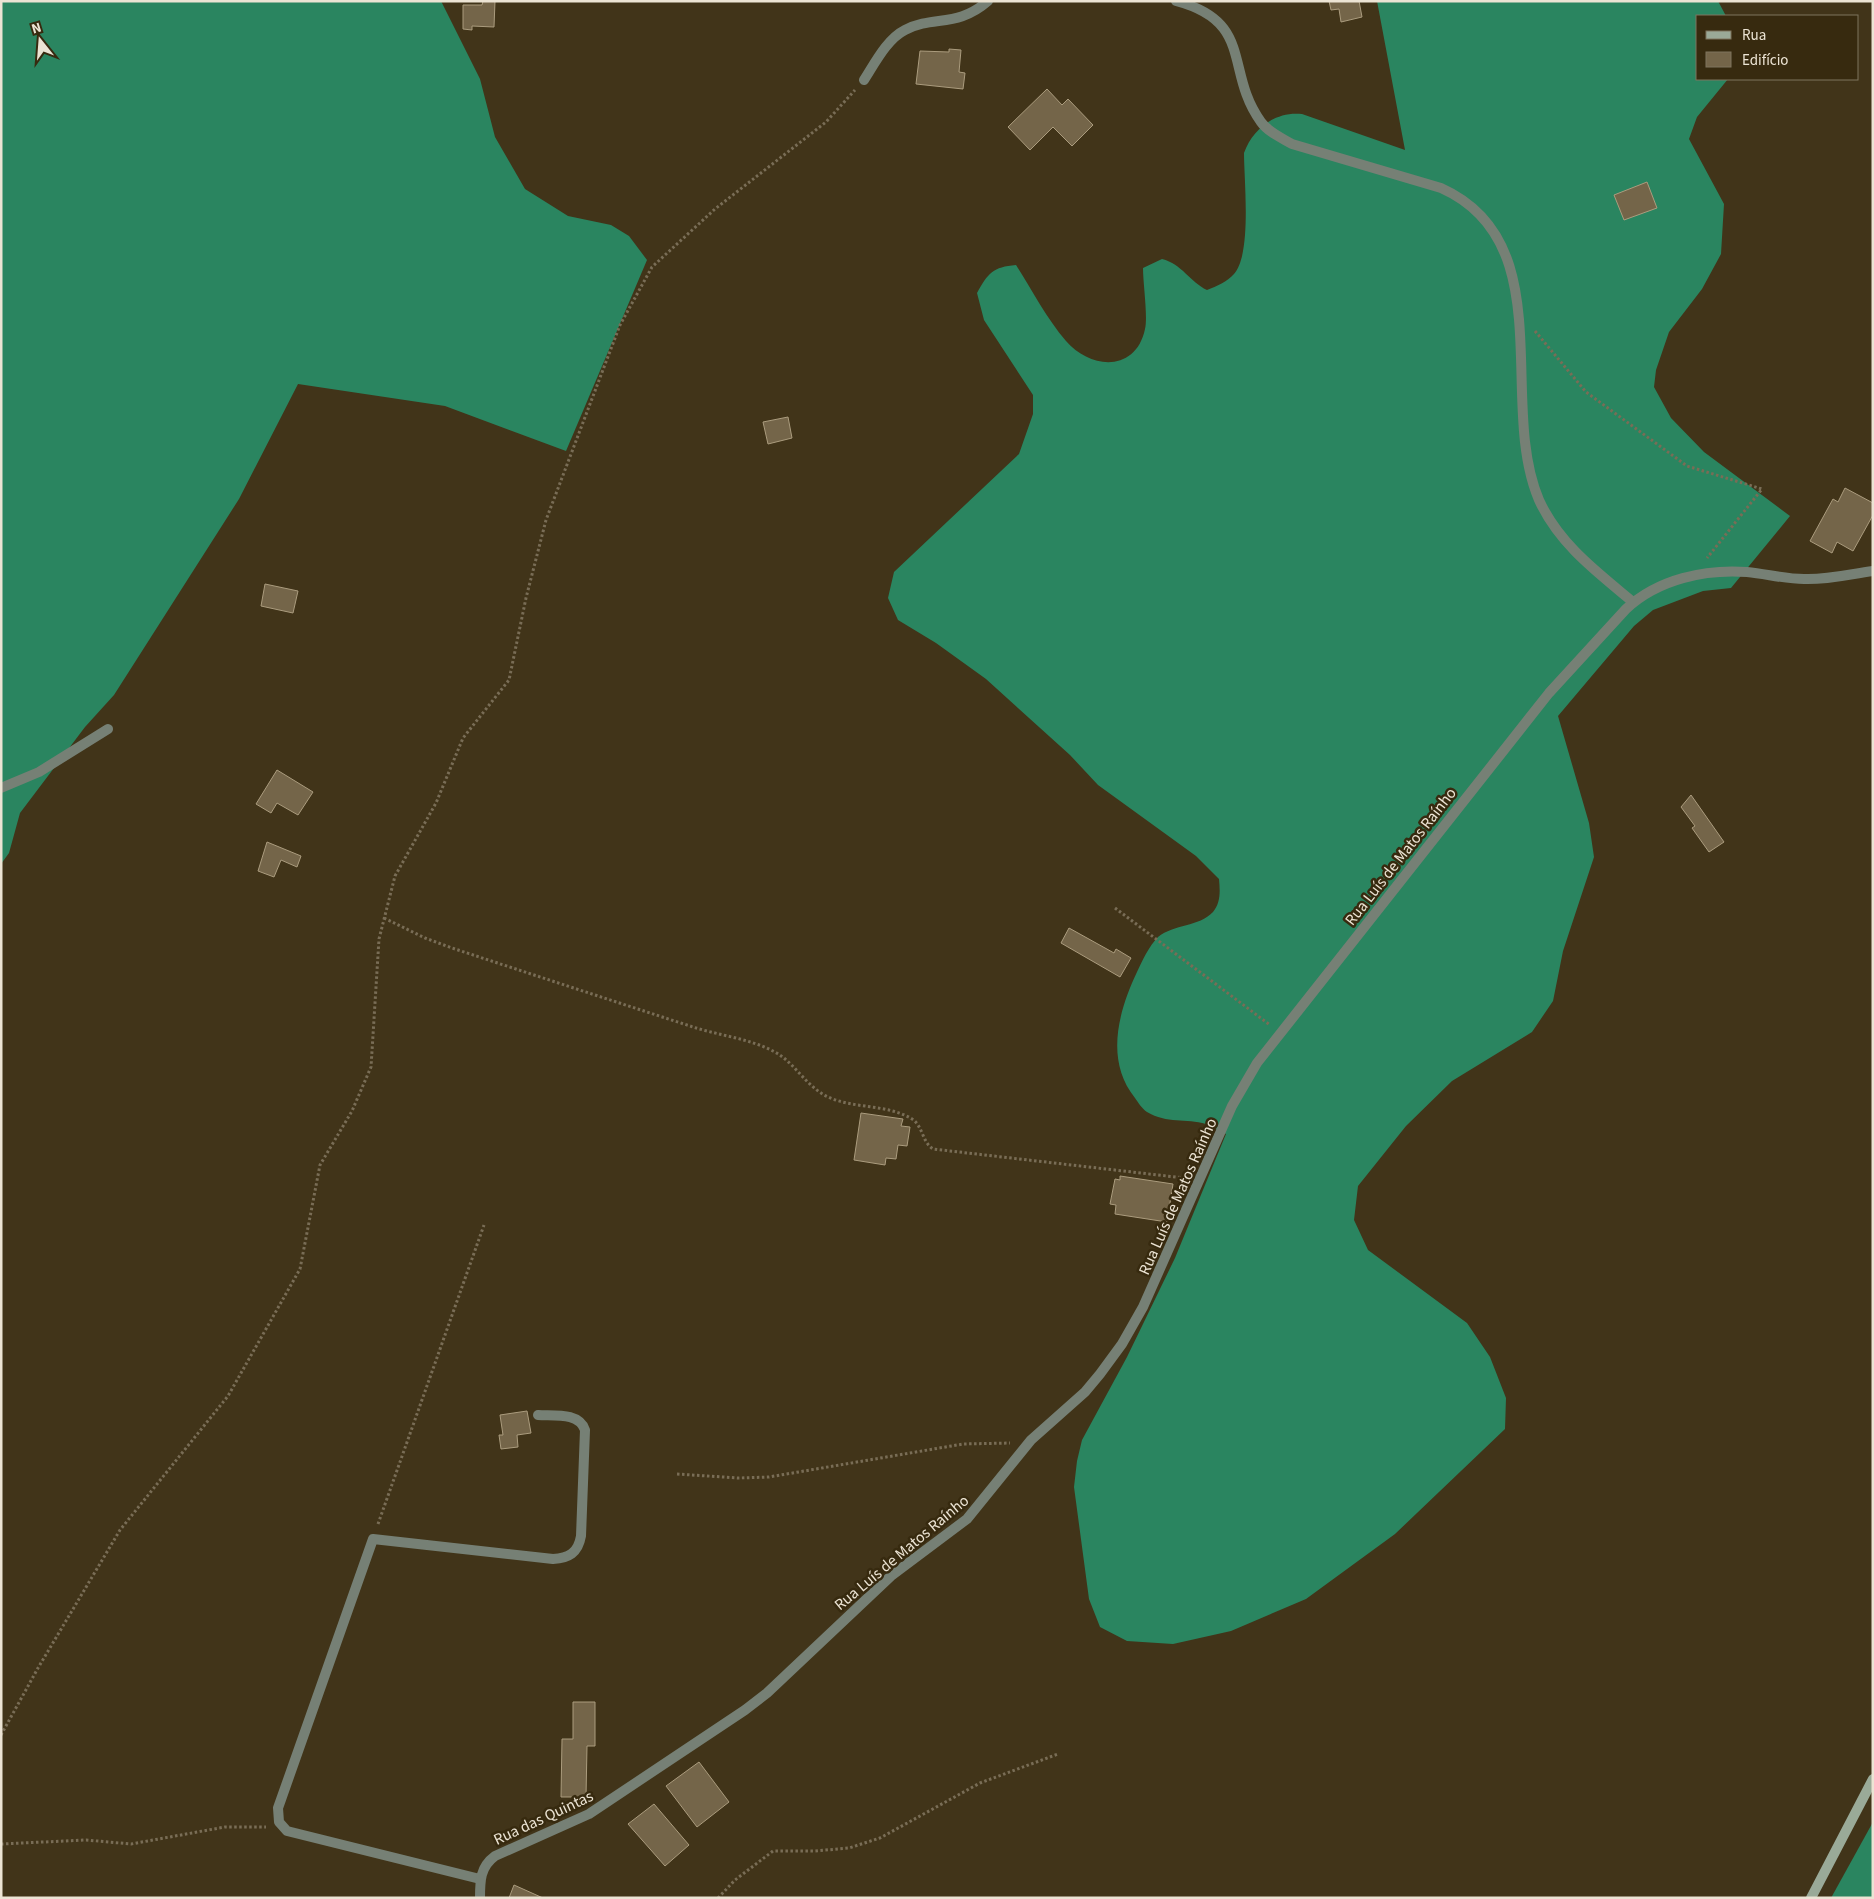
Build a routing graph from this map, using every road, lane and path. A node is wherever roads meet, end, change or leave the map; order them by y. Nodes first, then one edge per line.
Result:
1 (988, 1) edge
2 (1176, 1) edge
3 (864, 80) joint
4 (1518, 306) junction
5 (1873, 571) edge
6 (1692, 576) junction
7 (1633, 602) junction
8 (108, 729) dead end
9 (1, 788) edge
10 (1116, 908) dead end
11 (384, 918) junction
12 (1280, 1033) junction
13 (1200, 1180) junction
14 (484, 1225) dead end
15 (538, 1415) dead end
16 (1027, 1444) junction
17 (677, 1474) dead end
18 (373, 1539) junction
19 (1, 1735) edge
20 (692, 1745) joint
21 (1058, 1754) dead end
22 (1873, 1779) edge
23 (282, 1827) junction
24 (1, 1844) edge
25 (480, 1879) junction
26 (480, 1898) edge
27 (718, 1898) edge
28 (1811, 1898) edge

1 - 3 street
2 - 4 street
3 - 11 path
4 - 6 path
4 - 7 street
5 - 6 street, Rua Luís de Matos Raínho
6 - 7 street, Rua Luís de Matos Raínho
7 - 12 street, Rua Luís de Matos Raínho
8 - 9 street
10 - 12 path
11 - 13 path
11 - 19 path
12 - 13 street, Rua Luís de Matos Raínho
13 - 16 street, Rua Luís de Matos Raínho
14 - 18 path
15 - 18 street
16 - 17 path
16 - 20 street, Rua Luís de Matos Raínho
18 - 23 street
20 - 25 street, Rua das Quintas
21 - 27 path
22 - 28 main road
23 - 24 path
23 - 25 street
25 - 26 street

